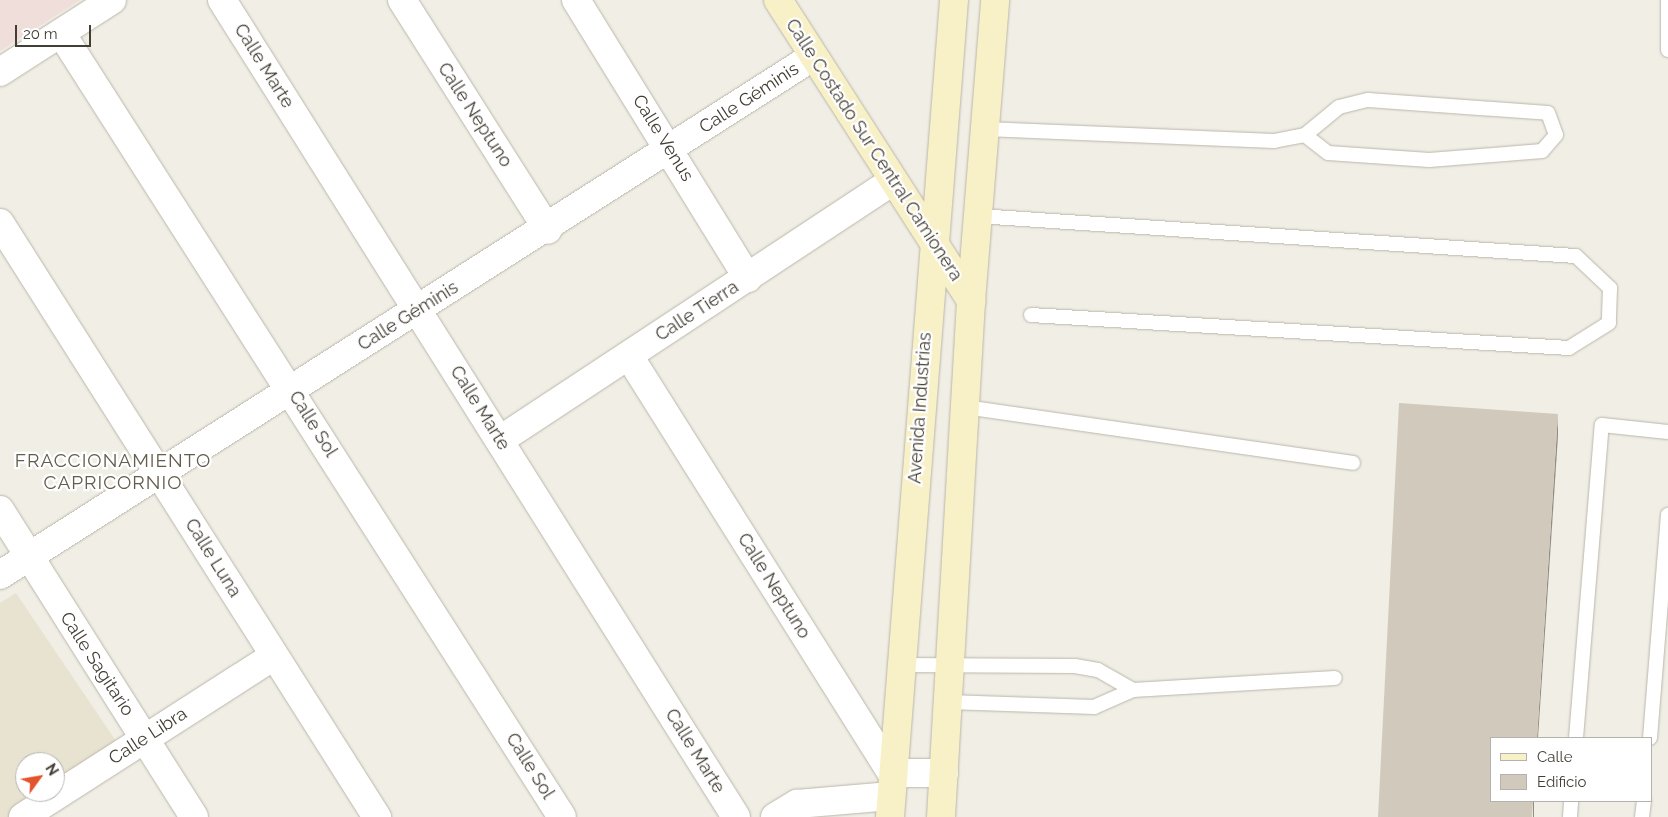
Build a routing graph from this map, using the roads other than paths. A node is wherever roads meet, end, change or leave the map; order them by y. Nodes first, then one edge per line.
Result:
1 (112, 0) edge
2 (222, 0) edge
3 (402, 0) edge
4 (576, 0) edge
5 (778, 0) edge
6 (954, 0) edge
7 (995, 0) edge
8 (1668, 0) edge
9 (61, 33) junction
10 (1668, 50) edge
11 (814, 56) junction
12 (0, 72) edge
13 (984, 129) junction
14 (1305, 135) junction
15 (671, 149) junction
16 (893, 181) junction
17 (978, 216) junction
18 (0, 223) edge
19 (548, 230) junction
20 (933, 244) junction
21 (748, 278) junction
22 (971, 301) junction
23 (418, 310) junction
24 (1030, 315) dead end
25 (629, 356) junction
26 (924, 360) junction
27 (968, 365) junction
28 (291, 390) junction
29 (965, 407) junction
30 (1668, 432) edge
31 (500, 440) junction
32 (1353, 463) dead end
33 (160, 473) junction
34 (0, 510) edge
35 (1668, 515) edge
36 (28, 556) junction
37 (0, 574) edge
38 (274, 656) junction
39 (900, 665) junction
40 (950, 666) junction
41 (1335, 678) dead end
42 (1133, 690) junction
43 (948, 702) junction
44 (1576, 737) edge
45 (1650, 737) edge
46 (145, 739) junction
47 (944, 774) junction
48 (891, 795) edge
49 (1571, 802) edge
50 (1644, 802) edge
51 (23, 817) edge
52 (194, 817) edge
53 (377, 817) edge
54 (562, 817) edge
55 (736, 817) edge
56 (775, 817) edge
57 (941, 817) edge
58 (1570, 817) edge
59 (1642, 817) edge

1 - 9 street
2 - 23 street, Calle Marte
3 - 19 street, Calle Neptuno
4 - 15 street, Calle Venus
5 - 11 main road, Calle Costado Sur Central Camionera
6 - 20 main road, Avenida Industrias
7 - 13 main road
8 - 10 lane
9 - 12 street
9 - 28 street, Calle Sol
11 - 15 street, Calle Géminis
11 - 16 main road, Calle Costado Sur Central Camionera
13 - 14 lane
13 - 17 main road
14 - 14 lane
15 - 19 street, Calle Géminis
15 - 21 street, Calle Venus
16 - 20 main road, Calle Costado Sur Central Camionera
16 - 21 street, Calle Tierra
17 - 22 main road
17 - 24 lane
18 - 33 street, Calle Luna
19 - 23 street, Calle Géminis
20 - 22 main road, Calle Costado Sur Central Camionera
20 - 26 main road, Avenida Industrias
21 - 25 street, Calle Tierra
22 - 27 main road
23 - 28 street, Calle Géminis
23 - 31 street, Calle Marte
25 - 31 street, Calle Tierra
25 - 48 street, Calle Neptuno
26 - 27 main road
26 - 39 main road, Avenida Industrias
27 - 29 main road
28 - 33 street, Calle Géminis
28 - 54 street, Calle Sol
29 - 32 lane
29 - 40 main road
30 - 44 lane
31 - 55 street, Calle Marte
33 - 36 street, Calle Géminis
33 - 38 street, Calle Luna
34 - 36 street, Calle Sagitario
35 - 45 lane
36 - 37 street, Calle Géminis
36 - 46 street, Calle Sagitario
38 - 46 street, Calle Libra
38 - 53 street, Calle Luna
39 - 40 lane
39 - 48 main road, Avenida Industrias
40 - 42 lane
40 - 43 main road
41 - 42 lane
42 - 43 lane
43 - 47 main road
46 - 51 street, Calle Libra
46 - 52 street, Calle Sagitario
47 - 48 street
47 - 57 main road
48 - 56 street
49 - 58 lane
50 - 59 lane

